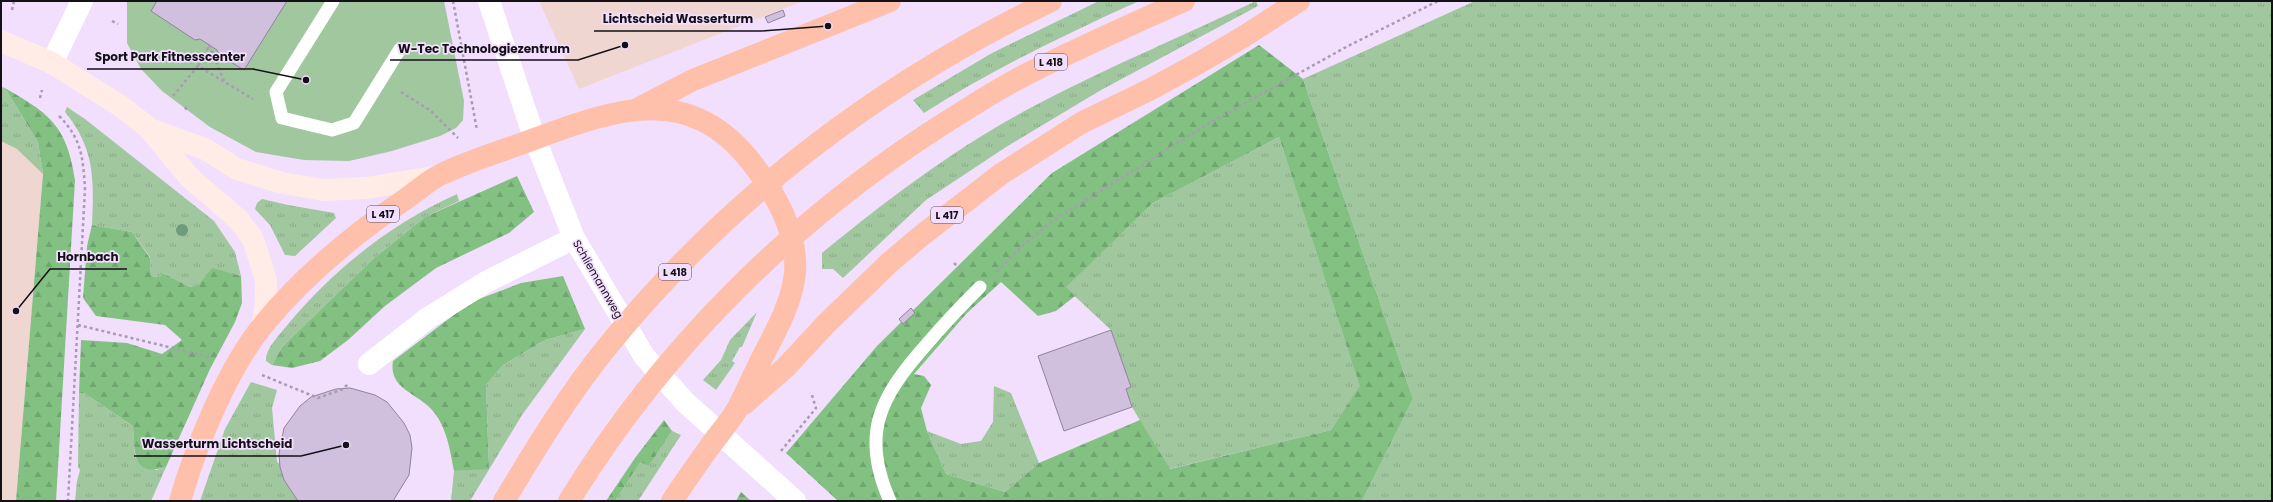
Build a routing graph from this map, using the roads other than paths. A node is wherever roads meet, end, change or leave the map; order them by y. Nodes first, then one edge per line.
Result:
1 (82, 1) edge
2 (333, 1) edge
3 (489, 1) edge
4 (890, 1) edge
5 (1051, 1) edge
6 (1184, 1) edge
7 (1299, 1) edge
8 (1, 41) edge
9 (400, 49) dead end
10 (52, 63) junction
11 (639, 108) junction
12 (149, 128) junction
13 (440, 176) junction
14 (574, 238) junction
15 (980, 287) road end
16 (262, 326) junction
17 (369, 364) road end
18 (736, 412) junction
19 (180, 495) edge
20 (504, 501) edge
21 (569, 501) edge
22 (672, 501) edge
23 (795, 501) edge
24 (890, 501) edge

1 - 10 street
2 - 9 lane
3 - 14 street, Schliemannweg
4 - 11 highway, L 417
5 - 20 highway, L 418
6 - 21 highway, L 418
7 - 18 highway, L 417
8 - 10 main road
10 - 12 main road
11 - 13 highway, L 417
11 - 18 highway, L 417
12 - 13 main road
12 - 16 main road
13 - 16 highway, L 417
14 - 17 street
14 - 23 street, Schliemannweg
15 - 24 lane
16 - 19 highway, L 417
18 - 22 highway, L 417

